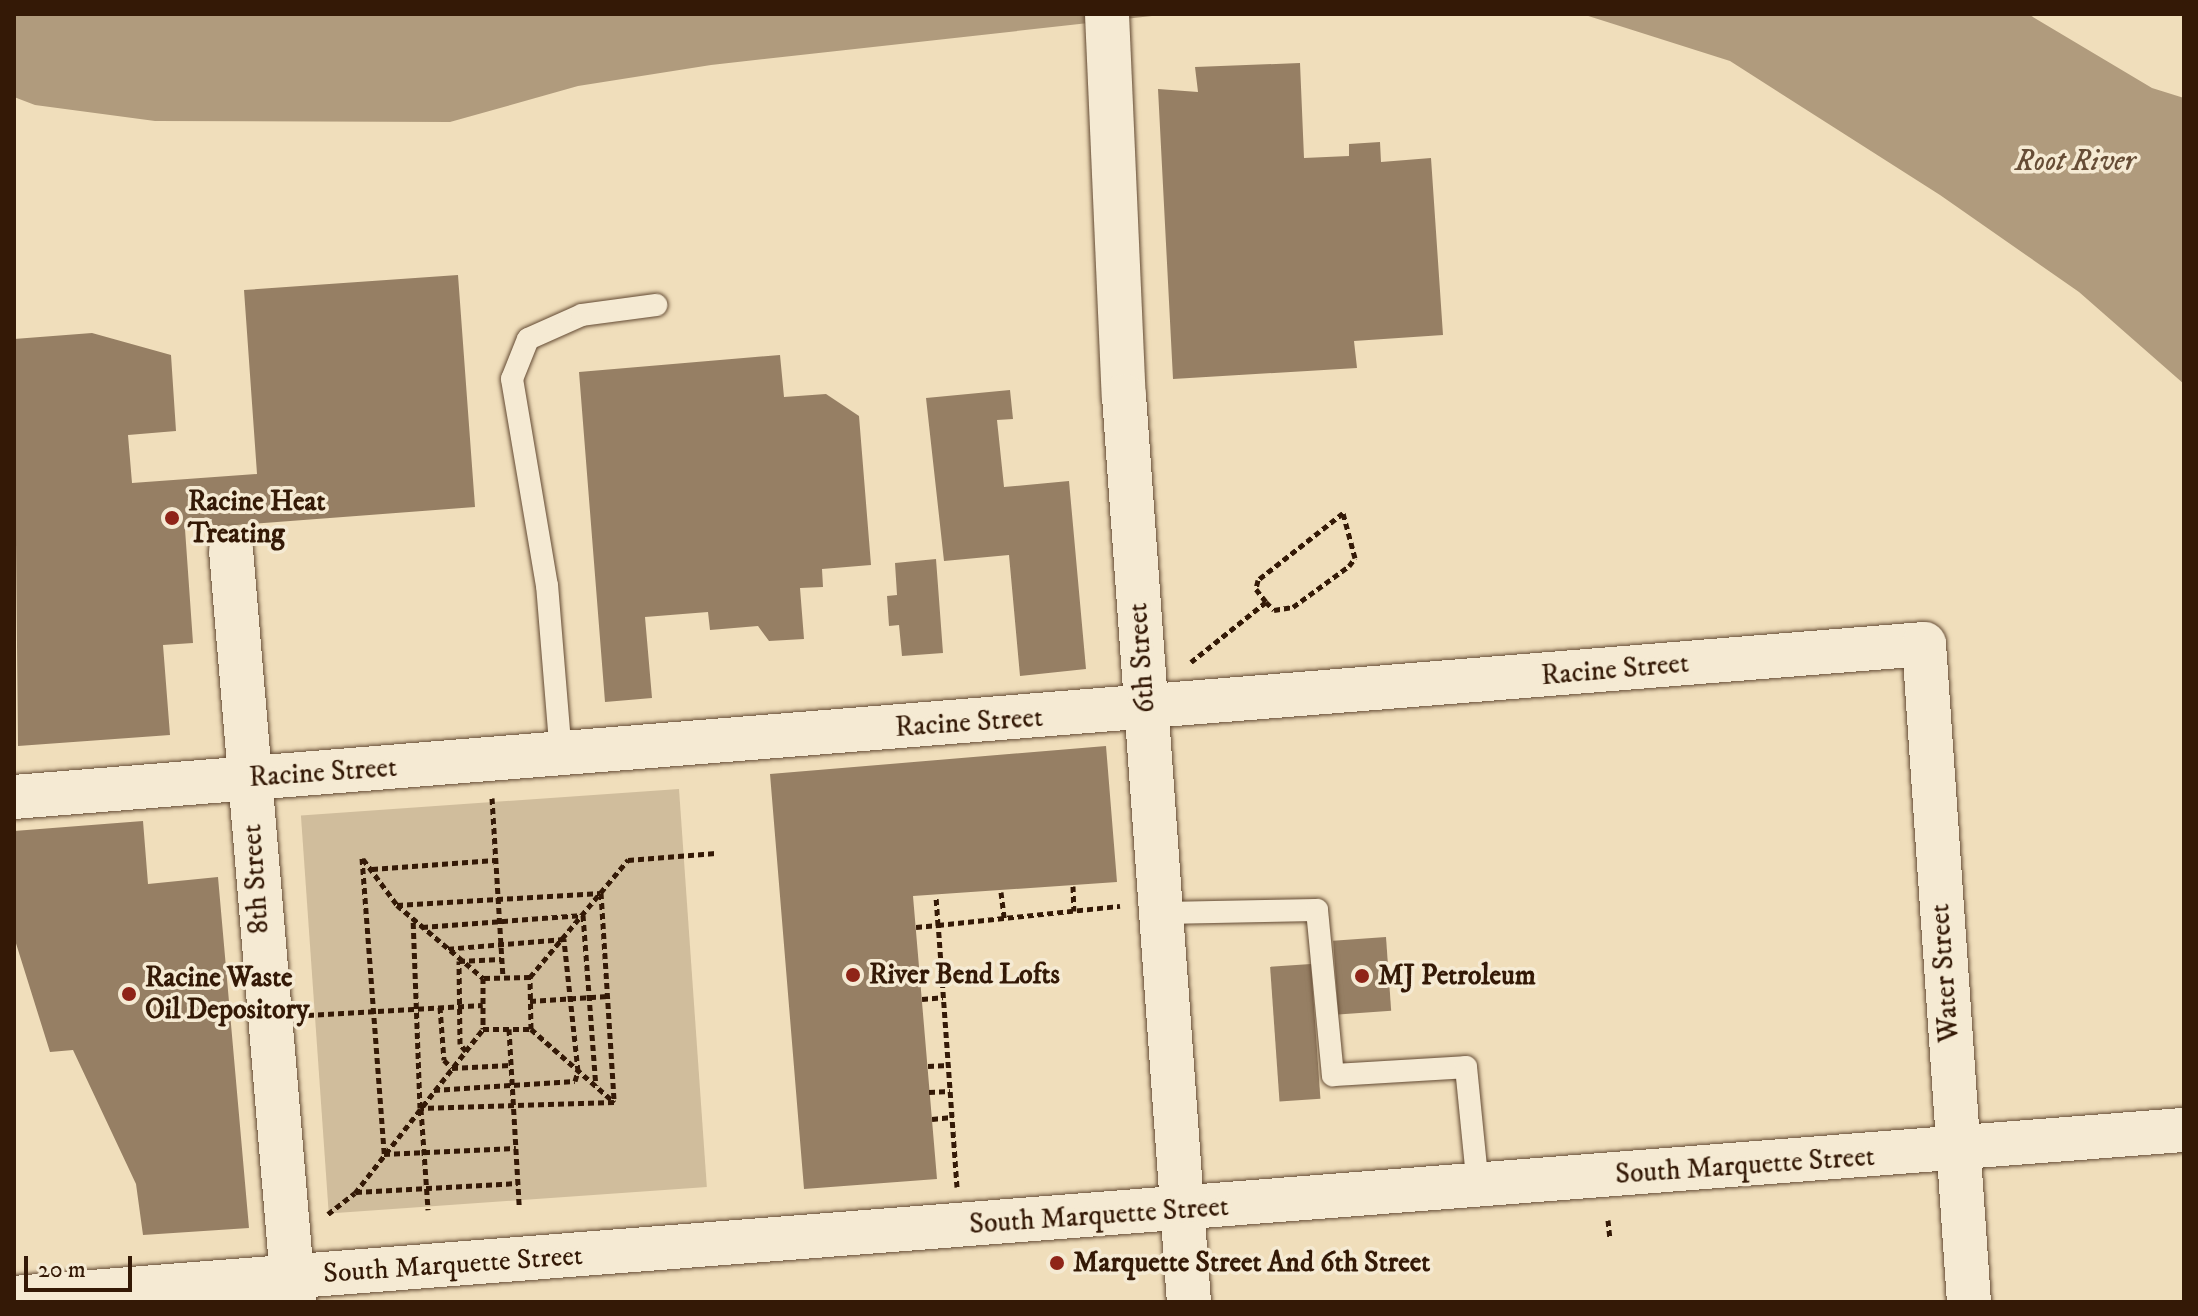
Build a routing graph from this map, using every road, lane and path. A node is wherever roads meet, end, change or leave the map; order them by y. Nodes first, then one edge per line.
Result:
1 (1107, 14) edge
2 (656, 305) dead end
3 (231, 550) dead end
4 (1266, 602) junction
5 (1924, 644) joint
6 (1146, 709) junction
7 (561, 755) junction
8 (490, 761) junction
9 (249, 779) junction
10 (14, 797) edge
11 (716, 853) dead end
12 (495, 860) junction
13 (371, 869) junction
14 (1073, 886) dead end
15 (1001, 892) dead end
16 (601, 893) junction
17 (936, 896) dead end
18 (497, 898) junction
19 (397, 905) junction
20 (1161, 908) junction
21 (1074, 911) junction
22 (583, 915) junction
23 (413, 918) junction
24 (1004, 918) junction
25 (499, 920) junction
26 (938, 925) junction
27 (422, 927) junction
28 (916, 927) dead end
29 (564, 939) junction
30 (500, 944) junction
31 (446, 949) junction
32 (501, 959) junction
33 (459, 961) junction
34 (503, 977) junction
35 (530, 977) junction
36 (483, 978) junction
37 (608, 996) junction
38 (590, 997) junction
39 (943, 997) junction
40 (572, 999) junction
41 (922, 999) dead end
42 (530, 1001) junction
43 (483, 1005) junction
44 (459, 1006) junction
45 (440, 1007) junction
46 (418, 1008) junction
47 (374, 1010) junction
48 (267, 1018) junction
49 (483, 1029) junction
50 (509, 1029) junction
51 (531, 1029) junction
52 (466, 1051) junction
53 (511, 1065) junction
54 (948, 1065) junction
55 (928, 1066) dead end
56 (452, 1068) junction
57 (578, 1071) junction
58 (512, 1085) junction
59 (596, 1086) junction
60 (434, 1090) junction
61 (950, 1091) junction
62 (929, 1092) dead end
63 (614, 1102) junction
64 (513, 1107) junction
65 (420, 1108) junction
66 (952, 1117) junction
67 (932, 1119) dead end
68 (2184, 1130) edge
69 (516, 1148) junction
70 (1957, 1150) junction
71 (426, 1153) junction
72 (384, 1154) junction
73 (518, 1183) junction
74 (1478, 1187) junction
75 (427, 1191) junction
76 (355, 1193) junction
77 (519, 1205) dead end
78 (428, 1210) dead end
79 (1184, 1210) junction
80 (325, 1216) dead end
81 (1608, 1220) dead end
82 (961, 1227) junction
83 (1610, 1239) dead end
84 (294, 1289) edge
85 (146, 1295) edge
86 (14, 1298) edge
87 (1189, 1302) edge
88 (1969, 1302) edge

1 - 6 street, 6th Street
2 - 7 lane
3 - 9 street, 8th Street
4 - 4 path
4 - 6 path
5 - 6 street, Racine Street
5 - 70 street, Water Street
6 - 7 street, Racine Street
6 - 20 street, 6th Street
7 - 8 street, Racine Street
8 - 9 street, Racine Street
8 - 12 path
9 - 10 street, Racine Street
9 - 48 street, 8th Street
11 - 16 path
12 - 13 path
12 - 18 path
13 - 19 path
13 - 47 path
14 - 21 path
15 - 24 path
16 - 18 path
16 - 22 path
16 - 37 path
17 - 26 path
18 - 19 path
18 - 25 path
19 - 23 path
20 - 21 path
20 - 74 lane
20 - 79 street, 6th Street
21 - 24 path
22 - 25 path
22 - 29 path
22 - 38 path
23 - 27 path
23 - 46 path
24 - 26 path
25 - 27 path
25 - 30 path
26 - 28 path
26 - 39 path
27 - 31 path
29 - 30 path
29 - 35 path
29 - 40 path
30 - 31 path
30 - 32 path
31 - 33 path
32 - 33 path
32 - 34 path
33 - 36 path
33 - 44 path
34 - 35 path
34 - 36 path
35 - 42 path
36 - 43 path
37 - 38 path
37 - 63 path
38 - 40 path
38 - 59 path
39 - 41 path
39 - 54 path
40 - 42 path
40 - 57 path
42 - 51 path
43 - 44 path
43 - 49 path
44 - 45 path
44 - 52 path
45 - 46 path
45 - 56 path
46 - 47 path
46 - 65 path
47 - 48 path
47 - 72 path
48 - 84 street, 8th Street
49 - 50 path
49 - 52 path
50 - 51 path
50 - 53 path
51 - 57 path
52 - 56 path
53 - 56 path
53 - 58 path
54 - 55 path
54 - 61 path
56 - 60 path
57 - 58 path
57 - 59 path
58 - 60 path
58 - 64 path
59 - 63 path
60 - 65 path
61 - 62 path
61 - 66 path
63 - 64 path
64 - 65 path
64 - 69 path
65 - 71 path
65 - 72 path
66 - 67 path
66 - 82 path
68 - 70 street, South Marquette Street
69 - 71 path
69 - 73 path
70 - 74 street, South Marquette Street
70 - 88 street, Water Street
71 - 72 path
71 - 75 path
72 - 76 path
73 - 75 path
73 - 77 path
74 - 79 street, South Marquette Street
75 - 76 path
75 - 78 path
76 - 80 path
79 - 82 street, South Marquette Street
79 - 87 street, 6th Street
81 - 83 path
82 - 84 street, South Marquette Street
84 - 85 street, South Marquette Street
85 - 86 street, South Marquette Street

